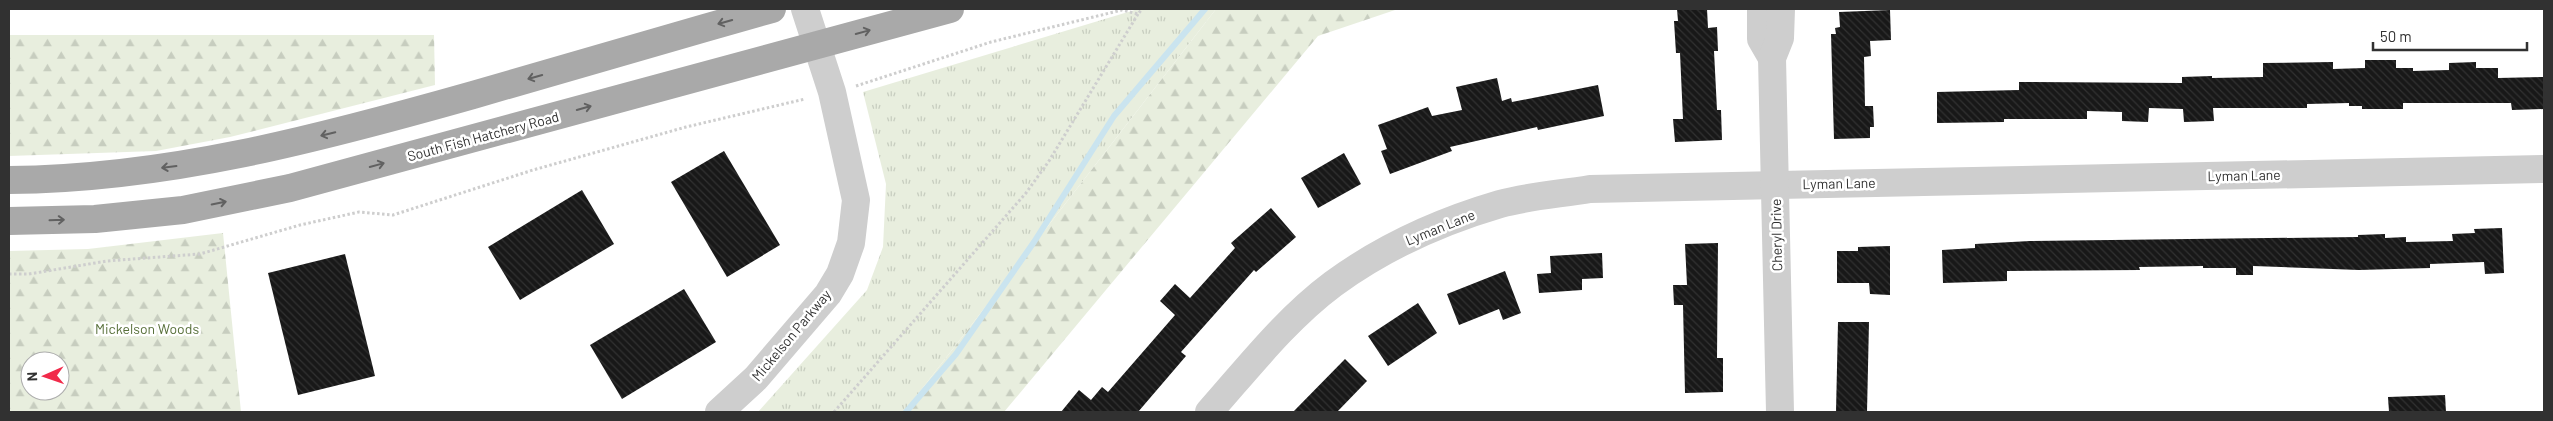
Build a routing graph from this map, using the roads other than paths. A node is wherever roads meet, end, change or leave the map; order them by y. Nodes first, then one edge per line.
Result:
1 (772, 9) edge
2 (805, 9) edge
3 (950, 9) edge
4 (1761, 9) edge
5 (1781, 9) edge
6 (816, 44) junction
7 (1772, 58) junction
8 (2544, 169) edge
9 (9, 180) edge
10 (1775, 185) junction
11 (9, 221) edge
12 (719, 412) edge
13 (1209, 412) edge
14 (1780, 412) edge

1 -> 9 main road
2 - 6 street, Mickelson Parkway
6 -> 3 main road, South Fish Hatchery Road
4 - 7 street, Cheryl Drive
5 - 7 street, Cheryl Drive
11 -> 6 main road, South Fish Hatchery Road
6 - 12 street, Mickelson Parkway
7 - 10 street, Cheryl Drive
8 - 10 street, Lyman Lane
10 - 13 street, Lyman Lane
10 - 14 street, Cheryl Drive

